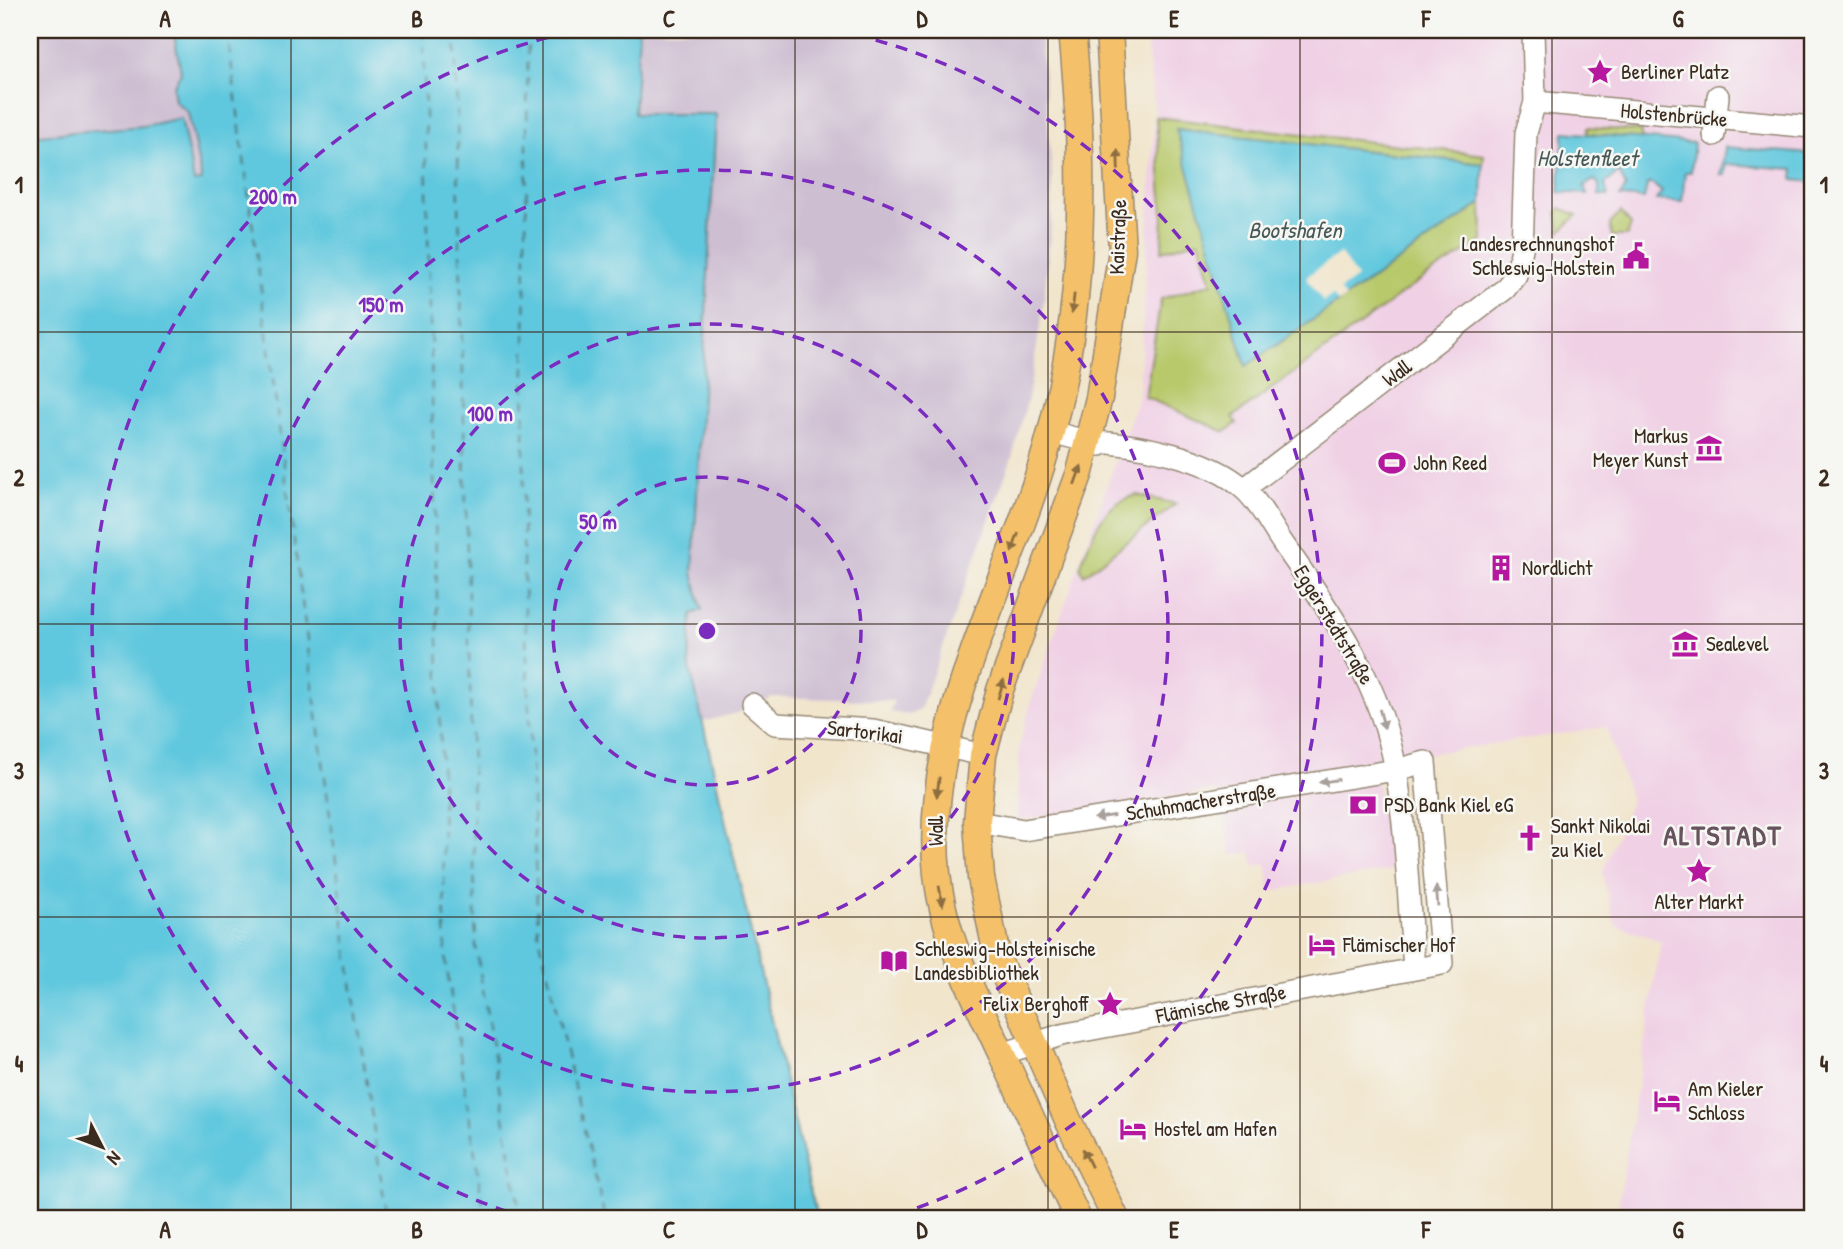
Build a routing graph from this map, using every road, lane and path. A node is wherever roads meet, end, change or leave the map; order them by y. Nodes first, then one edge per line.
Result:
1 (1072, 30) edge
2 (1109, 30) edge
3 (1533, 30) edge
4 (1718, 96) dead end
5 (1535, 102) junction
6 (1715, 127) junction
7 (1813, 127) edge
8 (1051, 432) junction
9 (1089, 442) junction
10 (1244, 489) junction
11 (752, 704) dead end
12 (944, 746) junction
13 (984, 755) junction
14 (1396, 770) junction
15 (977, 822) junction
16 (1442, 964) joint
17 (1414, 967) junction
18 (1034, 1043) junction
19 (1002, 1054) junction
20 (1077, 1219) edge
21 (1116, 1219) edge

1 -> 8 main road, Kaistraße
9 -> 2 main road, Kaistraße
3 - 5 street, Wall
4 - 6 street
5 - 6 street, Holstenbrücke
5 - 10 street, Wall
6 - 7 street, Holstenbrücke
8 - 9 street, Eggerstedtstraße
8 -> 12 main road, Wall
9 - 10 street, Eggerstedtstraße
13 -> 9 main road, Wall
10 -> 14 street, Eggerstedtstraße
11 - 12 street, Sartorikai
12 - 13 street, Sartorikai
12 -> 19 main road, Wall
13 - 15 main road, Wall
14 -> 15 street, Schuhmacherstraße
16 -> 14 street, Schuhmacherstraße
14 - 17 street, Eggerstedtstraße
15 - 18 main road, Wall
16 - 17 street, Flämische Straße
17 - 18 street, Flämische Straße
18 - 19 street, Flämische Straße
21 -> 18 main road, Wall
19 - 20 main road, Wall

